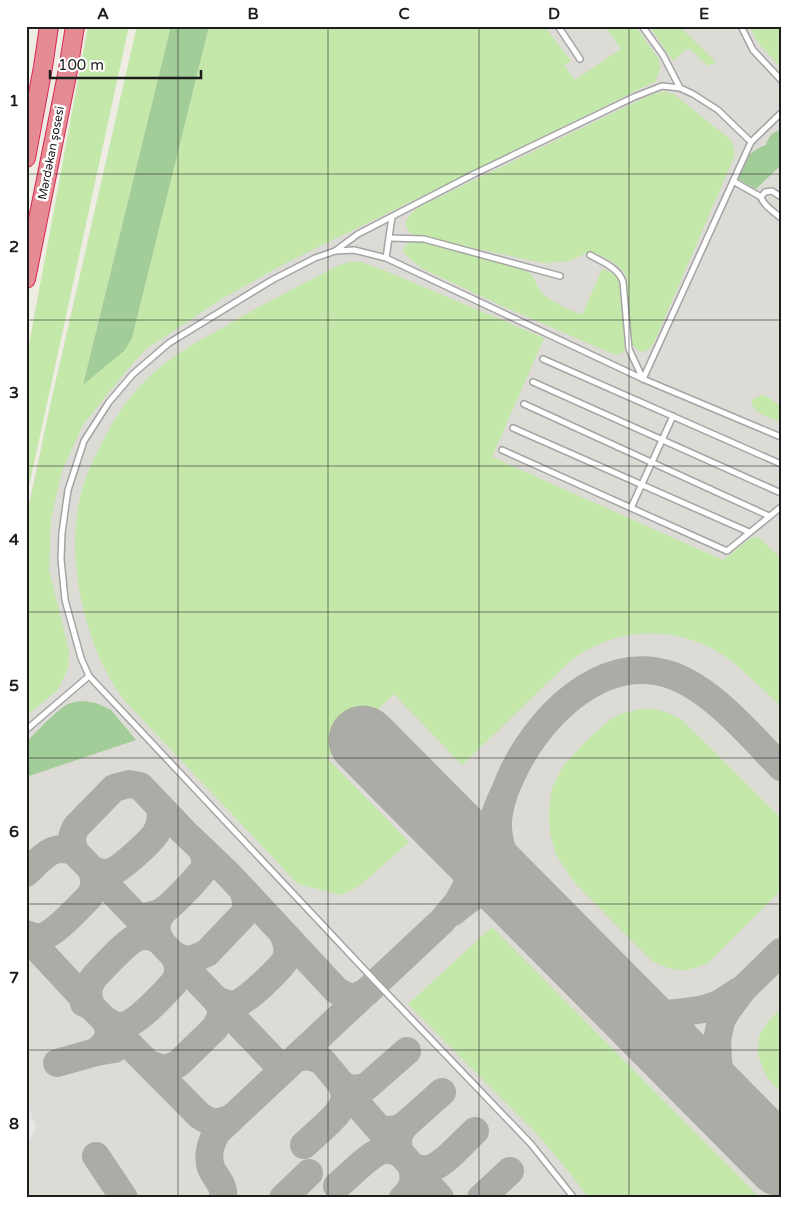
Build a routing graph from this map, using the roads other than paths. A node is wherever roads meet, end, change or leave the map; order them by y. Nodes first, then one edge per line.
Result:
1 (49, 26) edge
2 (75, 26) edge
3 (558, 26) edge
4 (642, 26) edge
5 (741, 26) edge
6 (580, 60) dead end
7 (781, 80) edge
8 (680, 88) junction
9 (781, 113) edge
10 (750, 142) junction
11 (26, 158) edge
12 (733, 181) junction
13 (761, 196) junction
14 (781, 198) edge
15 (780, 215) edge
16 (392, 216) junction
17 (389, 238) junction
18 (335, 251) junction
19 (590, 255) dead end
20 (386, 258) junction
21 (560, 276) dead end
22 (26, 279) edge
23 (543, 359) dead end
24 (643, 379) junction
25 (533, 382) dead end
26 (524, 404) dead end
27 (673, 416) junction
28 (513, 428) dead end
29 (781, 437) edge
30 (662, 440) junction
31 (502, 450) dead end
32 (652, 463) junction
33 (781, 464) edge
34 (642, 485) junction
35 (781, 493) edge
36 (781, 507) edge
37 (631, 508) junction
38 (769, 516) junction
39 (750, 532) junction
40 (89, 676) junction
41 (26, 730) edge
42 (574, 1198) edge

1 - 11 highway, Mərdəkan şosesi
2 - 22 highway, Mərdəkan şosesi
3 - 6 lane
4 - 8 lane
5 - 7 lane
8 - 10 lane
8 - 16 lane
9 - 10 lane
10 - 12 lane
12 - 13 lane
12 - 24 lane
13 - 14 lane
13 - 15 lane
16 - 17 lane
16 - 18 lane
17 - 20 lane
17 - 21 lane
18 - 20 lane
18 - 40 lane
19 - 24 lane
20 - 24 lane
23 - 27 lane
24 - 29 lane
25 - 30 lane
26 - 32 lane
27 - 30 lane
27 - 33 lane
28 - 34 lane
30 - 32 lane
30 - 35 lane
31 - 37 lane
32 - 34 lane
32 - 38 lane
34 - 37 lane
34 - 39 lane
36 - 38 lane
37 - 39 lane
38 - 39 lane
40 - 41 lane
40 - 42 lane

